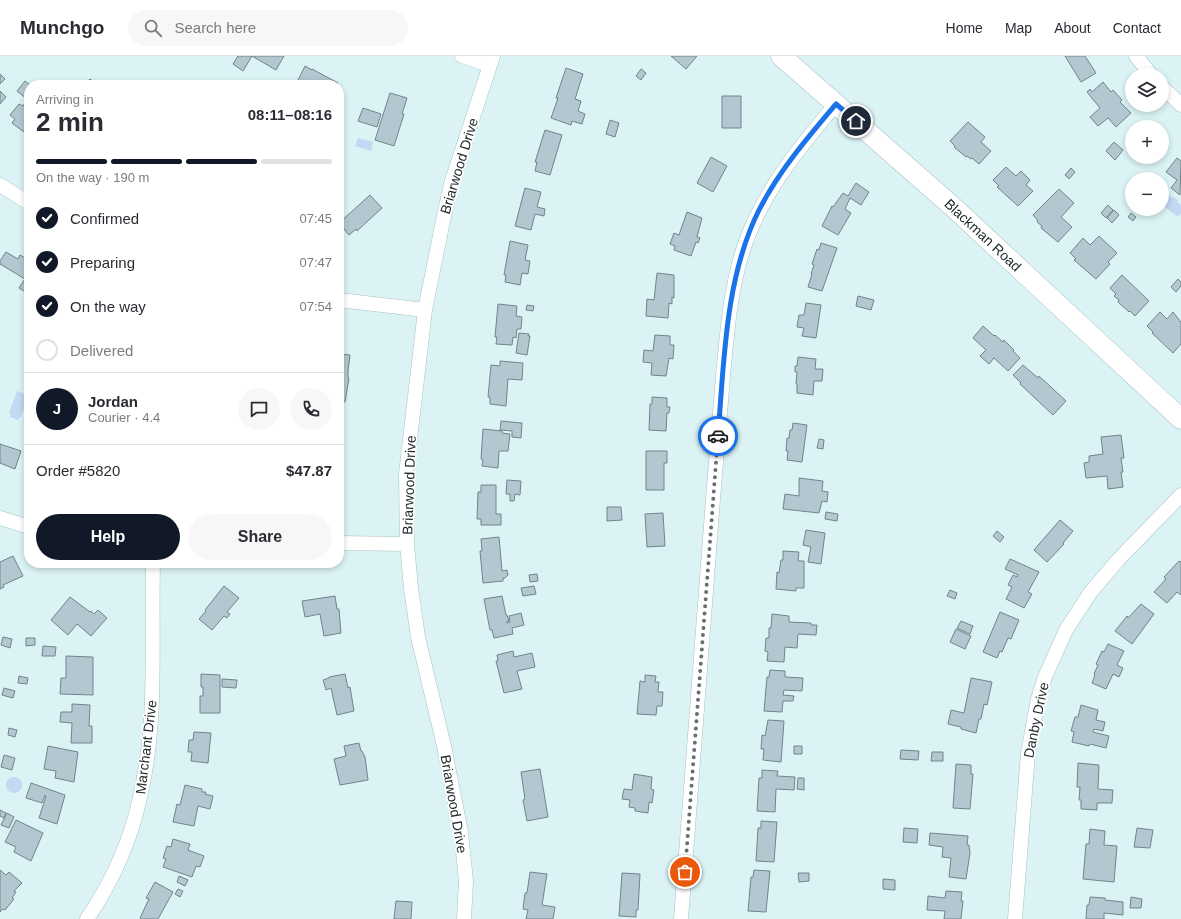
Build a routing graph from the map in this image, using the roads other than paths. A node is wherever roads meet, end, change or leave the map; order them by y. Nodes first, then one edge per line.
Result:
1 (462, 56) edge
2 (781, 56) edge
3 (1136, 56) edge
4 (491, 60) edge
5 (1145, 68) edge
6 (1169, 94) edge
7 (836, 104) junction
8 (1181, 105) edge
9 (0, 185) edge
10 (24, 200) edge
11 (344, 301) edge
12 (424, 310) junction
13 (1181, 419) edge
14 (1181, 495) edge
15 (0, 518) edge
16 (24, 525) edge
17 (344, 543) edge
18 (407, 544) junction
19 (153, 568) edge
20 (87, 919) edge
21 (464, 919) edge
22 (681, 919) edge
23 (1014, 919) edge

1 - 4 street
2 - 7 street, Blackman Road
3 - 5 street
4 - 12 street, Briarwood Drive
6 - 8 street
7 - 13 street, Blackman Road
7 - 22 street
9 - 10 street
11 - 12 street
12 - 18 street, Briarwood Drive
14 - 23 street, Danby Drive
15 - 16 street
17 - 18 street
18 - 21 street, Briarwood Drive
19 - 20 street, Marchant Drive

